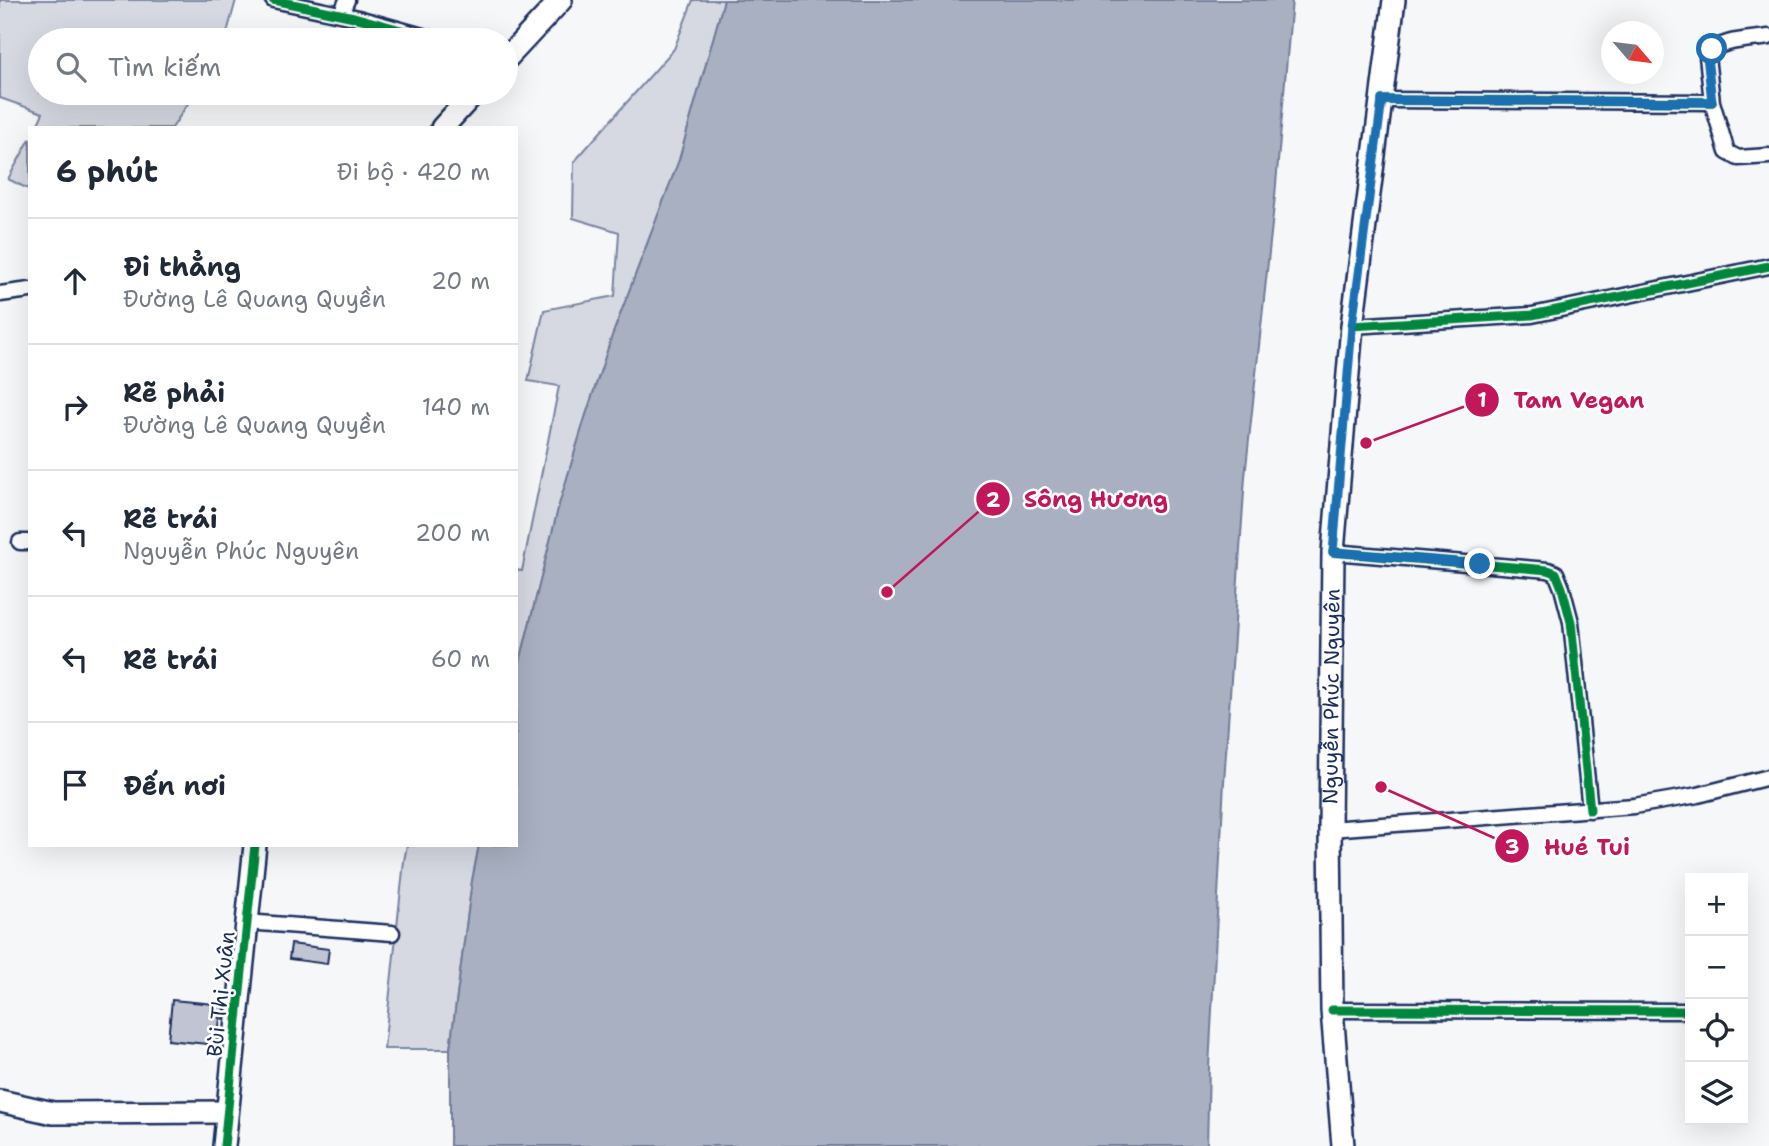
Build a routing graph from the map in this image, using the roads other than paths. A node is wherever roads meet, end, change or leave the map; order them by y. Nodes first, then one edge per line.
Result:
1 (276, 0) edge
2 (1394, 0) edge
3 (556, 2) edge
4 (344, 7) edge
5 (403, 28) edge
6 (1769, 37) edge
7 (518, 45) edge
8 (1382, 100) junction
9 (1712, 102) junction
10 (463, 105) edge
11 (444, 126) edge
12 (1769, 156) edge
13 (1769, 266) edge
14 (28, 290) edge
15 (0, 294) edge
16 (1352, 326) junction
17 (1333, 552) junction
18 (1769, 777) edge
19 (1590, 810) junction
20 (1330, 830) junction
21 (255, 847) edge
22 (246, 922) junction
23 (392, 933) dead end
24 (1332, 1010) junction
25 (1685, 1011) edge
26 (0, 1101) edge
27 (228, 1112) junction
28 (224, 1146) edge
29 (1343, 1146) edge

1 - 4 street
2 - 8 main road, Nguyễn Phúc Nguyên
3 - 7 main road
4 - 5 street
6 - 9 street
8 - 9 street
8 - 16 main road, Nguyễn Phúc Nguyên
9 - 12 street
10 - 11 main road
13 - 16 street
14 - 15 street
16 - 17 main road, Nguyễn Phúc Nguyên
17 - 19 street
17 - 20 main road, Nguyễn Phúc Nguyên
18 - 19 street
19 - 20 street
20 - 24 main road, Nguyễn Phúc Nguyên
21 - 22 main road, Bùi Thị Xuân
22 - 23 street
22 - 27 main road, Bùi Thị Xuân
24 - 25 street
24 - 29 main road, Nguyễn Phúc Nguyên
26 - 27 main road
27 - 28 main road, Bùi Thị Xuân

